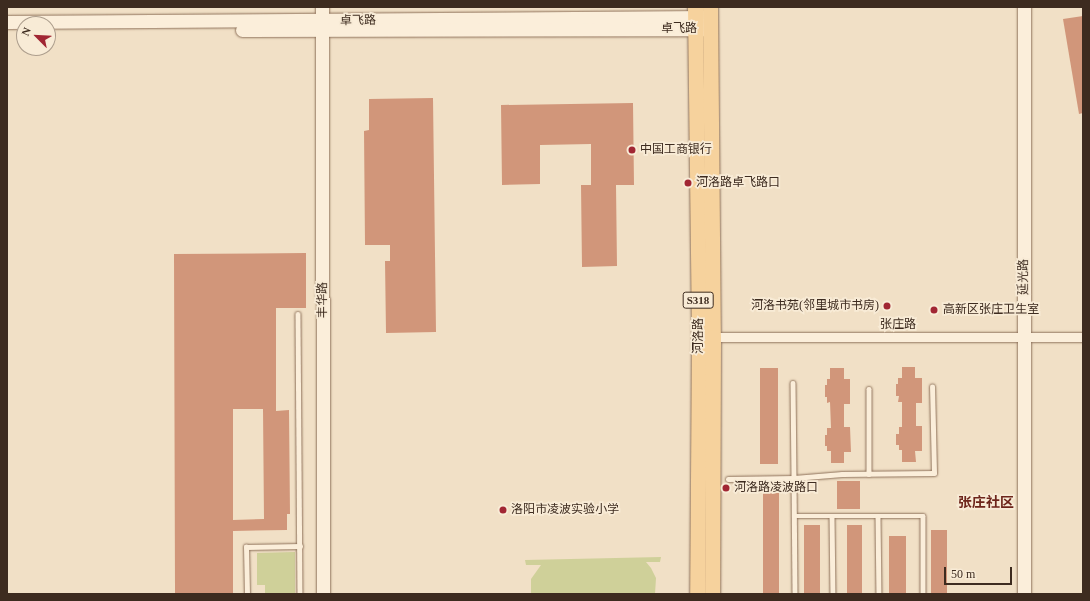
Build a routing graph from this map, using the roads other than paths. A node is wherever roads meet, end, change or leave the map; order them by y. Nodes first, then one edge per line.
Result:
1 (316, 7) edge
2 (322, 7) edge
3 (1024, 7) edge
4 (1031, 7) edge
5 (702, 18) edge
6 (7, 22) edge
7 (319, 25) junction
8 (56, 30) edge
9 (298, 314) dead end
10 (713, 337) junction
11 (1083, 337) edge
12 (1027, 338) junction
13 (794, 383) dead end
14 (932, 387) dead end
15 (869, 389) dead end
16 (869, 474) junction
17 (794, 478) junction
18 (728, 479) dead end
19 (794, 516) junction
20 (832, 516) junction
21 (878, 516) junction
22 (300, 546) junction
23 (247, 594) edge
24 (300, 594) edge
25 (316, 594) edge
26 (323, 594) edge
27 (697, 594) edge
28 (712, 594) edge
29 (795, 594) edge
30 (833, 594) edge
31 (879, 594) edge
32 (923, 594) edge
33 (1024, 594) edge
34 (1031, 594) edge

1 - 7 street, 丰华路
2 - 7 street, 丰华路
3 - 12 street, 延光路
4 - 12 street, 延光路
5 - 7 street, 卓飞路
5 - 10 main road, 河洛路 / S318
5 - 27 main road, 河洛路 / S318
6 - 7 street, 卓飞路
7 - 8 street, 卓飞路
7 - 25 street, 丰华路
7 - 26 street, 丰华路
9 - 22 lane
10 - 12 street, 张庄路
10 - 28 main road, 河洛路 / S318
11 - 12 street, 张庄路
12 - 33 street, 延光路
12 - 34 street, 延光路
13 - 17 lane
14 - 16 lane
15 - 16 lane
16 - 17 lane
17 - 18 lane
17 - 19 lane
19 - 20 lane
19 - 29 lane
20 - 21 lane
20 - 30 lane
21 - 31 lane
21 - 32 lane
22 - 23 lane
22 - 24 lane

